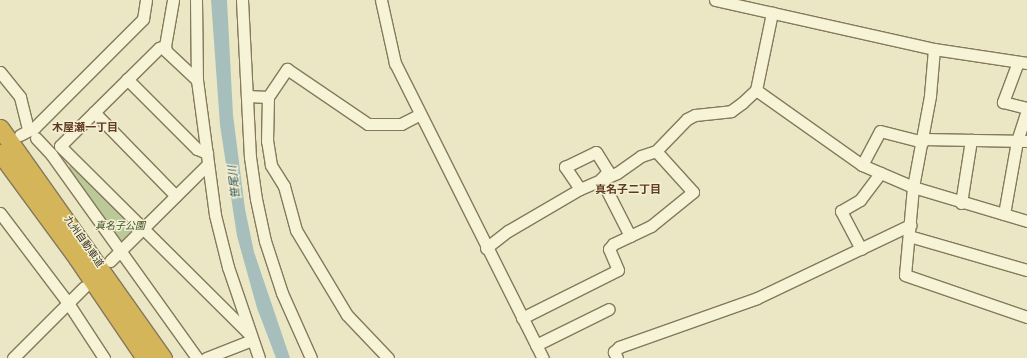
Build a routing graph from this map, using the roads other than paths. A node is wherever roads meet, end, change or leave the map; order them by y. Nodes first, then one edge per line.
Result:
1 (146, 0) edge
2 (173, 0) edge
3 (196, 0) edge
4 (242, 0) edge
5 (381, 0) edge
6 (715, 0) edge
7 (772, 13) junction
8 (165, 46) junction
9 (934, 49) junction
10 (1023, 62) edge
11 (0, 72) edge
12 (127, 79) junction
13 (197, 80) junction
14 (756, 90) junction
15 (247, 96) junction
16 (268, 97) junction
17 (1027, 110) edge
18 (94, 112) junction
19 (419, 116) junction
20 (0, 128) edge
21 (28, 134) junction
22 (971, 140) junction
23 (923, 141) junction
24 (1022, 141) edge
25 (60, 146) junction
26 (656, 151) junction
27 (0, 153) edge
28 (51, 154) junction
29 (208, 158) junction
30 (862, 165) junction
31 (880, 173) junction
32 (600, 179) junction
33 (913, 187) junction
34 (580, 189) junction
35 (176, 196) junction
36 (961, 203) junction
37 (0, 213) edge
38 (1004, 214) junction
39 (1027, 221) edge
40 (143, 229) junction
41 (910, 231) junction
42 (630, 236) junction
43 (486, 248) junction
44 (861, 249) junction
45 (120, 252) junction
46 (110, 261) dead end
47 (1027, 270) edge
48 (84, 287) dead end
49 (68, 303) junction
50 (609, 309) dead end
51 (1027, 316) edge
52 (522, 318) junction
53 (251, 338) junction
54 (536, 345) junction
55 (13, 358) edge
56 (104, 358) edge
57 (145, 358) edge
58 (163, 358) edge
59 (196, 358) edge
60 (206, 358) edge
61 (259, 358) edge
62 (311, 358) edge
63 (388, 358) edge
64 (543, 358) edge
65 (617, 358) edge

1 - 21 street
2 - 8 street
3 - 13 street
4 - 15 street
5 - 19 street
6 - 7 street
7 - 9 street
7 - 14 street
8 - 12 street
8 - 13 street
9 - 10 street
9 - 23 street
10 - 17 street
11 - 21 street
12 - 18 street
12 - 29 street
13 - 29 street
14 - 26 street
14 - 30 street
15 - 16 street
15 - 62 street
16 - 19 street
16 - 63 street
17 - 24 street
18 - 25 street
18 - 35 street
19 - 43 street
20 - 58 highway, 九州自動車道
21 - 28 street
22 - 23 street
22 - 24 street
22 - 36 street
23 - 30 street
23 - 33 street
24 - 38 street
25 - 28 street
25 - 40 street
26 - 32 street
26 - 42 street
27 - 57 highway, 九州自動車道
28 - 45 street
29 - 35 street
29 - 53 street
30 - 31 street
31 - 33 street
31 - 44 street
32 - 34 street
32 - 34 street
32 - 42 street
33 - 36 street
33 - 41 street
34 - 43 street
35 - 40 street
36 - 38 street
37 - 49 street
38 - 39 street
40 - 45 street
40 - 53 street
41 - 44 street
41 - 47 street
41 - 51 street
42 - 52 street
43 - 52 street
44 - 65 street
45 - 46 street
45 - 59 street
48 - 49 street
49 - 55 street
49 - 56 street
50 - 54 street
52 - 54 street
53 - 60 street
53 - 61 street
54 - 64 street

